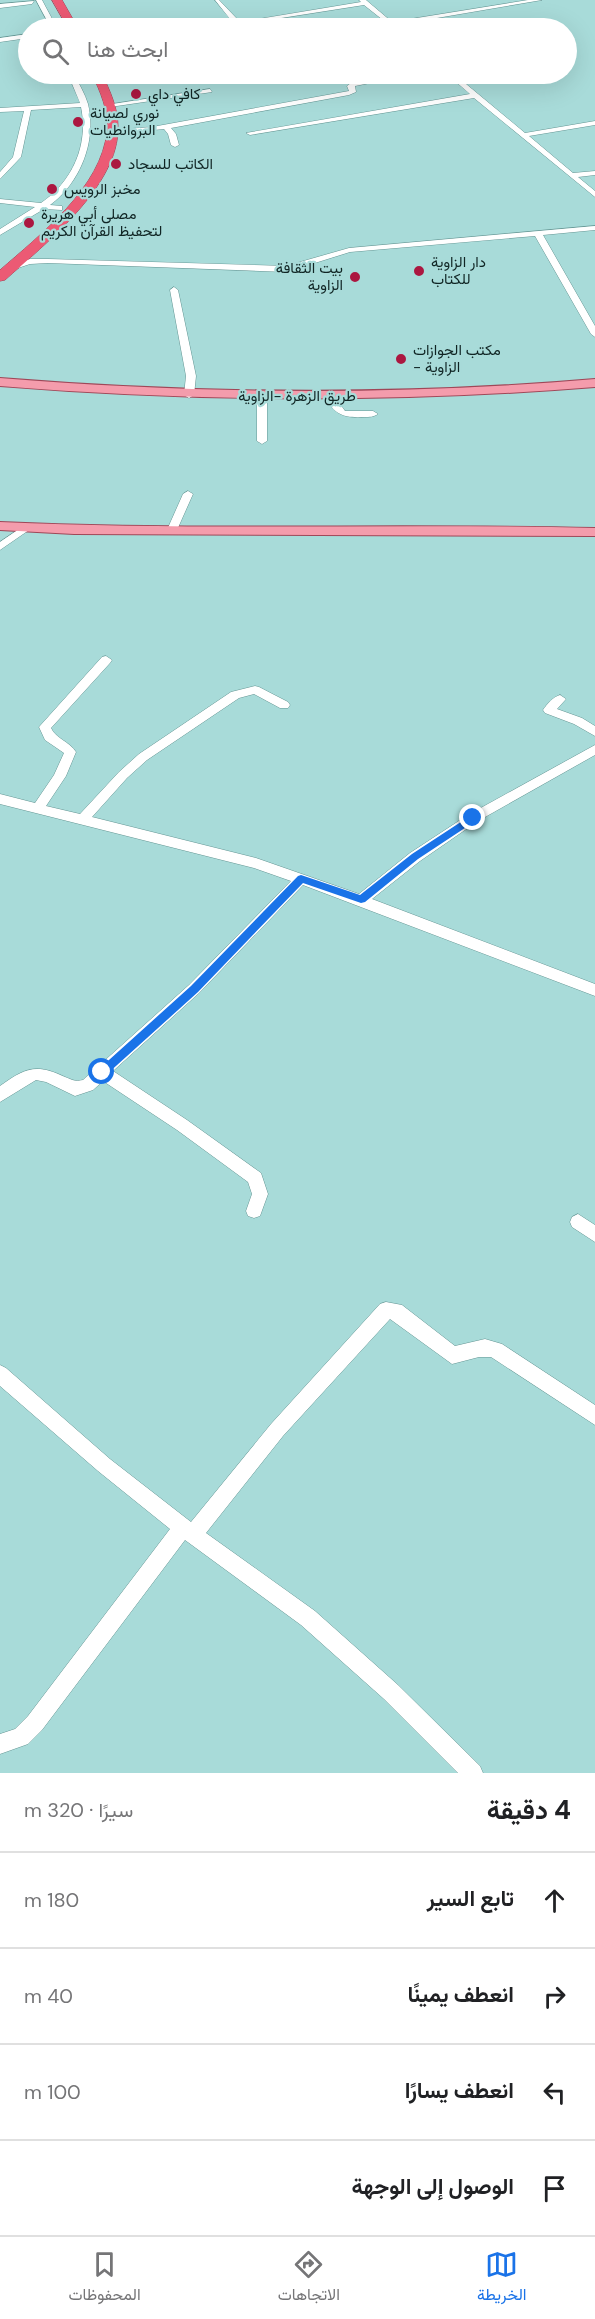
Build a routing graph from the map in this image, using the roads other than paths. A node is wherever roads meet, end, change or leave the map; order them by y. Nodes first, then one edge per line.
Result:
1 (46, 0) edge
2 (57, 0) edge
3 (482, 0) edge
4 (539, 0) edge
5 (34, 1) edge
6 (217, 1) edge
7 (364, 2) edge
8 (2, 4) edge
9 (489, 8) junction
10 (41, 18) edge
11 (47, 18) edge
12 (56, 18) edge
13 (67, 18) edge
14 (233, 18) edge
15 (268, 18) edge
16 (384, 18) edge
17 (436, 18) edge
18 (18, 37) edge
19 (0, 40) edge
20 (76, 84) edge
21 (87, 84) edge
22 (101, 84) edge
23 (353, 84) edge
24 (463, 84) edge
25 (210, 91) dead end
26 (477, 95) junction
27 (85, 105) junction
28 (110, 105) junction
29 (0, 110) edge
30 (28, 110) junction
31 (595, 123) edge
32 (166, 127) junction
33 (113, 132) junction
34 (250, 133) dead end
35 (525, 135) junction
36 (175, 145) dead end
37 (595, 173) edge
38 (571, 175) junction
39 (0, 177) edge
40 (595, 195) edge
41 (0, 201) edge
42 (41, 206) junction
43 (59, 208) junction
44 (595, 228) edge
45 (0, 233) edge
46 (538, 233) junction
47 (30, 249) junction
48 (48, 261) junction
49 (3, 269) edge
50 (174, 290) dead end
51 (595, 334) edge
52 (0, 382) edge
53 (595, 383) edge
54 (189, 395) junction
55 (262, 396) junction
56 (330, 396) junction
57 (373, 414) dead end
58 (262, 441) dead end
59 (189, 494) dead end
60 (0, 526) edge
61 (25, 528) junction
62 (172, 530) junction
63 (595, 532) edge
64 (0, 547) edge
65 (106, 660) dead end
66 (560, 699) dead end
67 (284, 705) dead end
68 (595, 732) edge
69 (595, 749) edge
70 (0, 799) edge
71 (38, 808) junction
72 (83, 819) junction
73 (301, 879) junction
74 (361, 900) junction
75 (595, 990) edge
76 (102, 1072) junction
77 (0, 1095) edge
78 (254, 1211) dead end
79 (578, 1222) dead end
80 (595, 1234) edge
81 (0, 1374) edge
82 (595, 1416) edge
83 (188, 1531) junction
84 (0, 1744) edge
85 (473, 1773) edge

1 - 12 highway
2 - 13 highway
3 - 9 street
4 - 9 street
5 - 8 street
5 - 10 street
5 - 11 street
6 - 14 street
7 - 15 street
7 - 16 street
9 - 17 street
18 - 19 street
20 - 27 street
21 - 43 highway
22 - 28 highway
23 - 32 street
24 - 26 street
25 - 28 street
26 - 34 street
26 - 35 street
27 - 30 street
27 - 42 street
28 - 33 highway
29 - 30 street
30 - 39 street
31 - 35 street
32 - 33 street
32 - 36 street
33 - 47 highway
35 - 38 street
37 - 38 street
38 - 40 street
41 - 42 street
42 - 43 street
42 - 45 street
43 - 49 highway
44 - 46 street
46 - 48 street
46 - 51 street
47 - 48 street
47 - 49 highway
48 - 49 street
50 - 54 street
52 - 54 main road, طريق الزهرة -الزاوية
53 - 56 main road, طريق الزهرة -الزاوية
54 - 55 main road, طريق الزهرة -الزاوية
55 - 56 main road, طريق الزهرة -الزاوية
55 - 58 street
56 - 57 street
59 - 62 street
60 - 61 main road
61 - 62 main road
61 - 64 street
62 - 63 main road
65 - 71 street
66 - 68 street
67 - 72 street
69 - 74 street
70 - 71 street
71 - 72 street
72 - 73 street
73 - 74 street
73 - 76 street
74 - 75 street
76 - 77 street
76 - 78 street
79 - 80 street
81 - 83 street
82 - 83 street
83 - 84 street
83 - 85 street

